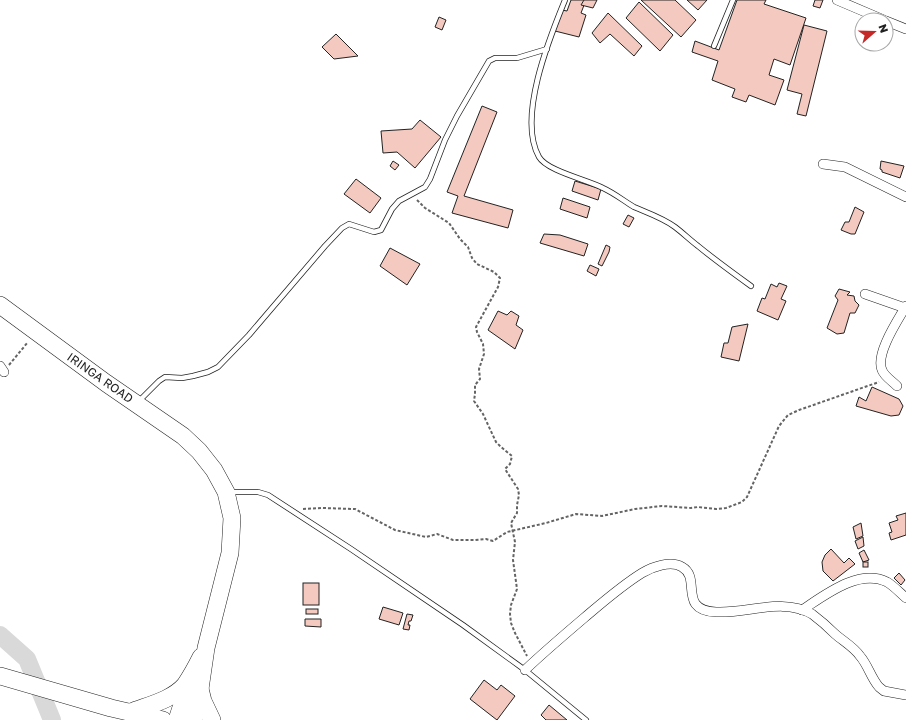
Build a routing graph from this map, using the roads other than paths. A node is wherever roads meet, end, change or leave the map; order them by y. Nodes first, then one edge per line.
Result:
1 (565, 0) edge
2 (733, 0) edge
3 (837, 0) edge
4 (866, 12) edge
5 (894, 23) edge
6 (905, 27) edge
7 (714, 46) dead end
8 (547, 50) junction
9 (823, 164) dead end
10 (906, 197) edge
11 (751, 286) dead end
12 (865, 294) dead end
13 (0, 305) edge
14 (905, 307) edge
15 (897, 386) dead end
16 (137, 404) junction
17 (226, 492) junction
18 (906, 598) edge
19 (802, 610) junction
20 (528, 667) junction
21 (1, 676) edge
22 (195, 682) junction
23 (906, 695) edge
24 (131, 712) junction
25 (163, 720) edge
26 (177, 720) edge
27 (194, 720) edge
28 (212, 720) edge
29 (586, 720) edge

1 - 8 lane
2 - 7 lane
3 - 4 street
5 - 6 street
8 - 11 lane
8 - 16 lane
9 - 10 street
12 - 14 street
13 - 16 highway, IRINGA ROAD
14 - 15 street
16 - 17 highway, IRINGA ROAD
17 - 20 lane
17 - 22 highway, IRINGA ROAD
18 - 19 street
19 - 20 street
19 - 23 street
20 - 29 lane
21 - 24 highway
22 - 24 highway
22 - 26 highway
22 - 27 highway
22 - 28 highway
24 - 25 highway

